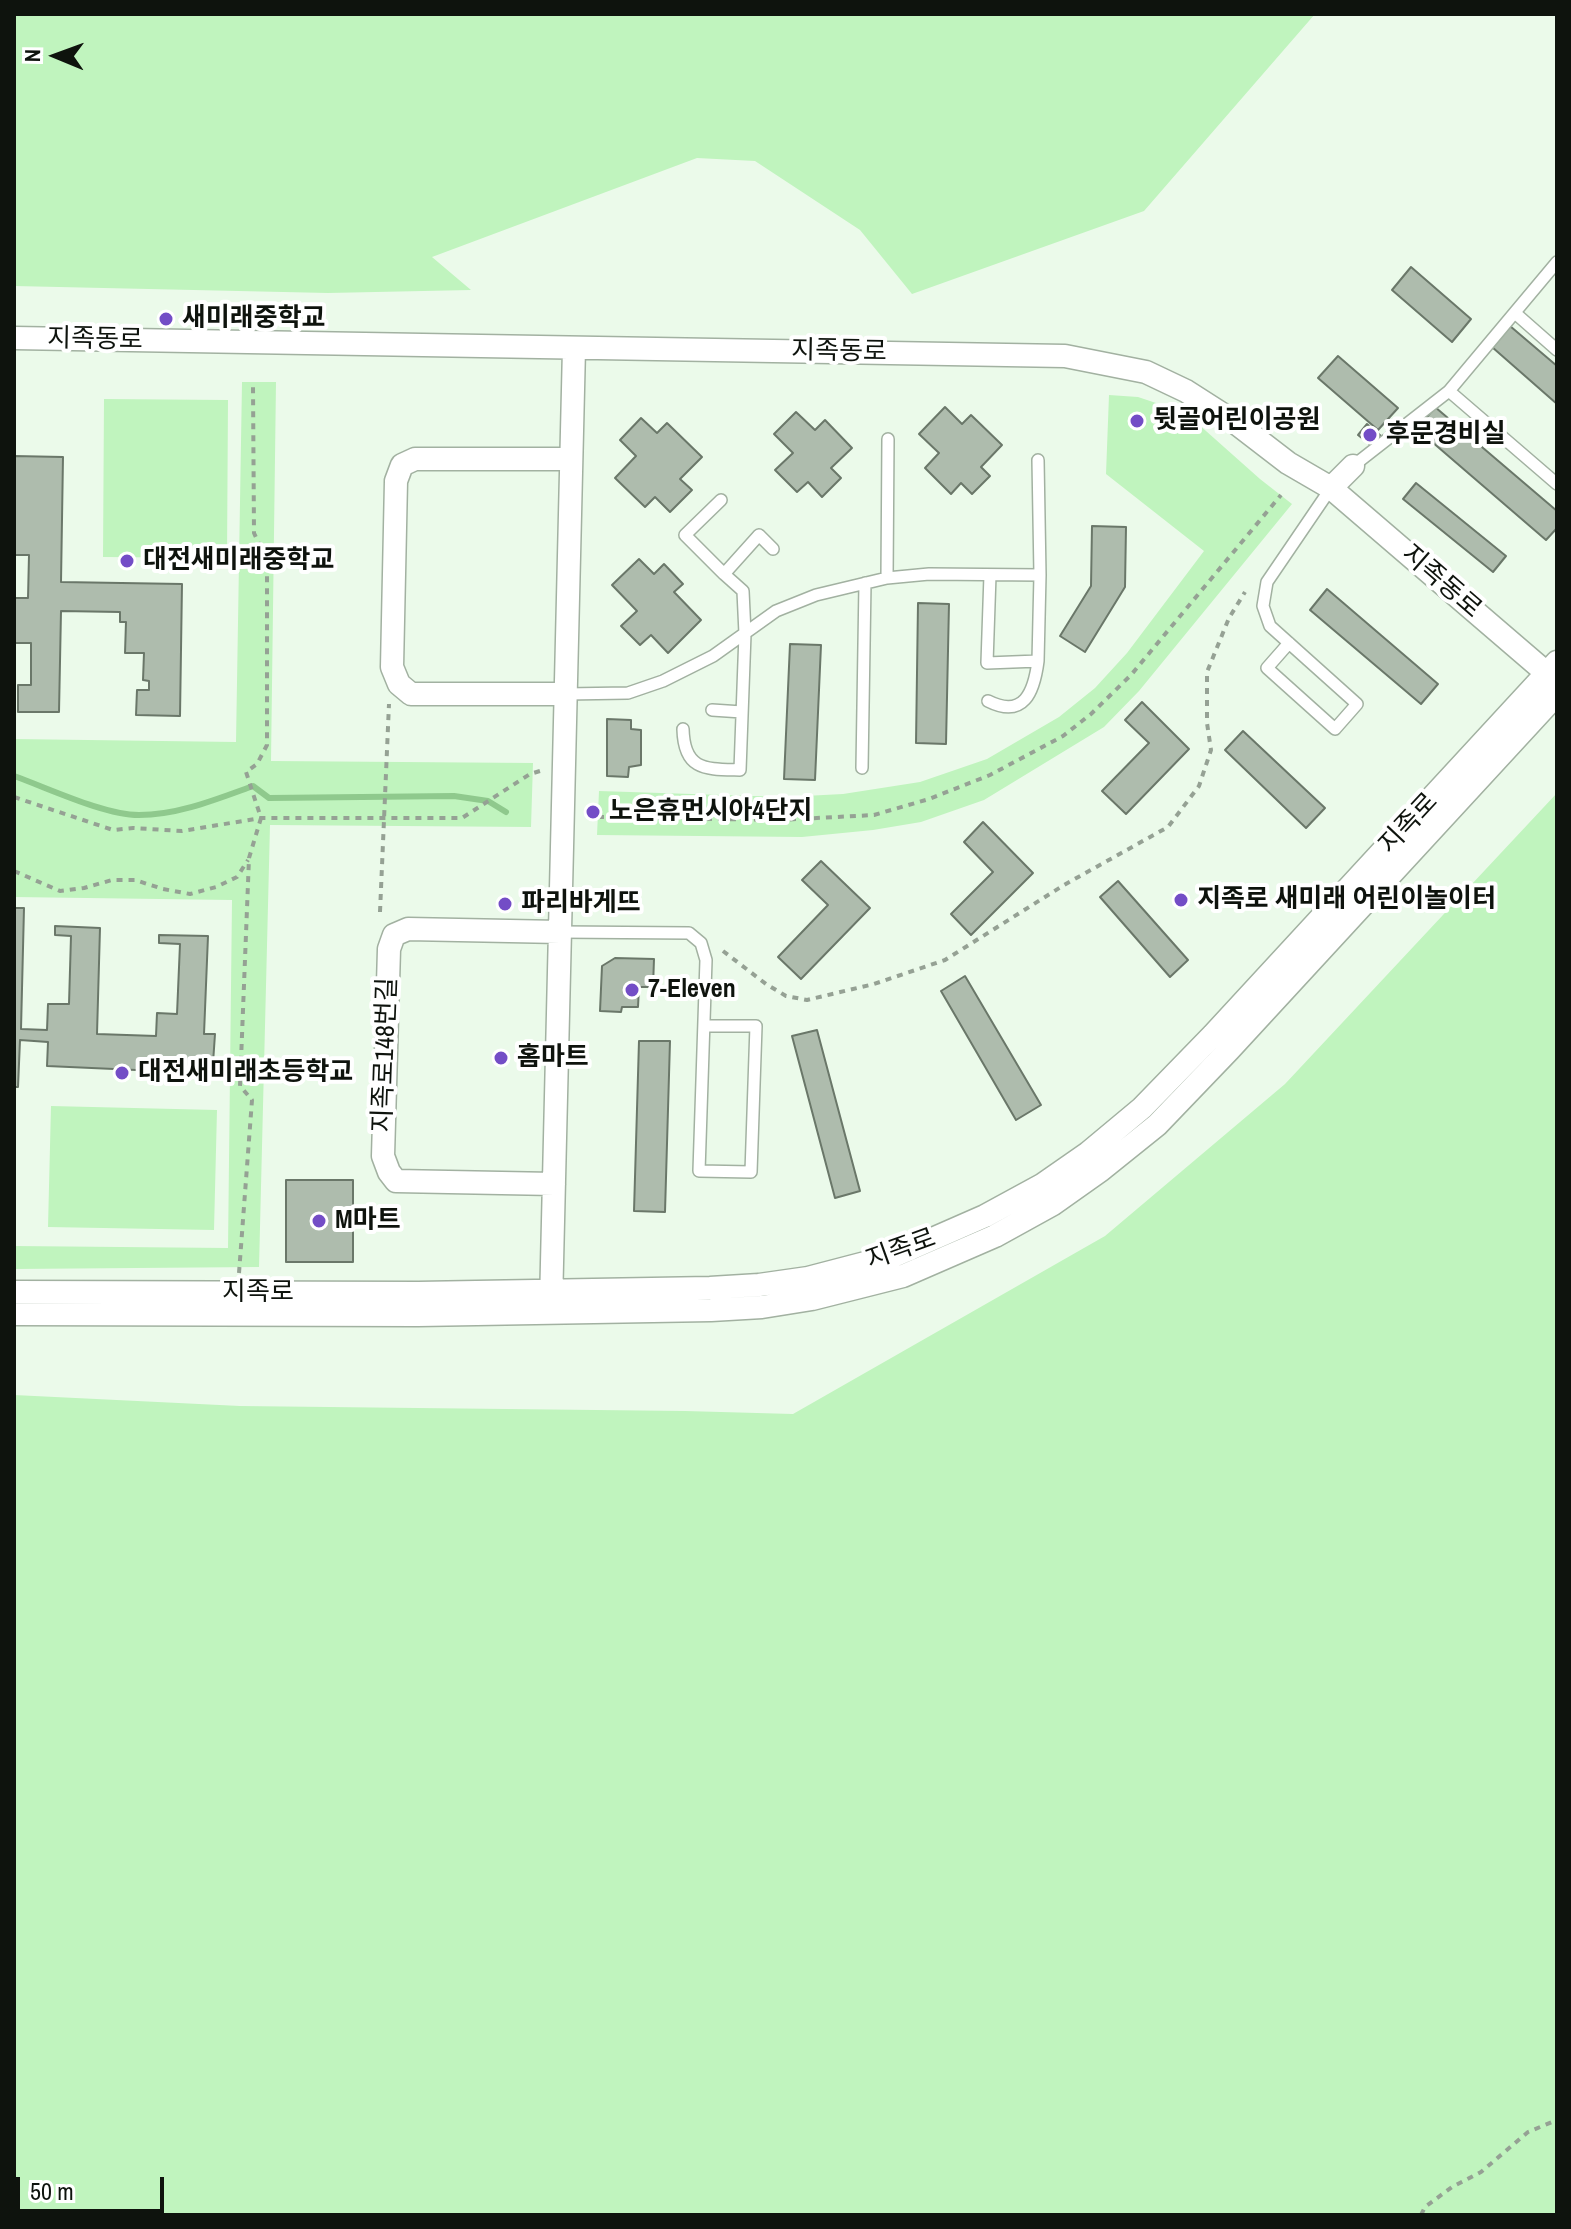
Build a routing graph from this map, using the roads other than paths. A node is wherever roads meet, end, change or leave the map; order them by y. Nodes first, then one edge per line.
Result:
1 (1557, 262) edge
2 (1515, 313) junction
3 (14, 338) edge
4 (574, 348) junction
5 (1557, 350) edge
6 (1449, 391) junction
7 (888, 439) dead end
8 (571, 459) junction
9 (1038, 460) dead end
10 (1353, 466) joint
11 (1557, 484) edge
12 (1331, 488) junction
13 (721, 500) dead end
14 (773, 549) dead end
15 (724, 574) junction
16 (990, 575) junction
17 (1040, 575) junction
18 (887, 578) junction
19 (865, 583) junction
20 (745, 634) junction
21 (1289, 643) junction
22 (1038, 661) junction
23 (1554, 672) edge
24 (566, 694) junction
25 (1557, 694) edge
26 (988, 701) dead end
27 (712, 710) dead end
28 (742, 712) junction
29 (683, 729) dead end
30 (862, 768) dead end
31 (560, 932) junction
32 (704, 1026) junction
33 (554, 1184) junction
34 (14, 1292) edge
35 (551, 1302) junction
36 (14, 1314) edge

1 - 2 lane
2 - 5 lane
2 - 6 lane
3 - 4 street, 지족동로
4 - 8 street
4 - 12 street, 지족동로
6 - 10 lane
6 - 11 lane
7 - 18 lane
8 - 24 street
8 - 24 street
9 - 17 lane
10 - 12 street
12 - 21 lane
12 - 23 street, 지족동로
13 - 15 lane
14 - 15 lane
15 - 20 lane
16 - 17 lane
16 - 18 lane
16 - 22 lane
17 - 22 lane
18 - 19 lane
19 - 20 lane
19 - 30 lane
20 - 24 lane
20 - 28 lane
21 - 21 lane
22 - 26 lane
23 - 35 street, 지족로
24 - 31 street
25 - 35 street, 지족로
27 - 28 lane
28 - 29 lane
31 - 32 lane
31 - 33 street
31 - 33 street, 지족로148번길
32 - 32 lane
33 - 35 street
34 - 35 street, 지족로
35 - 36 street, 지족로

